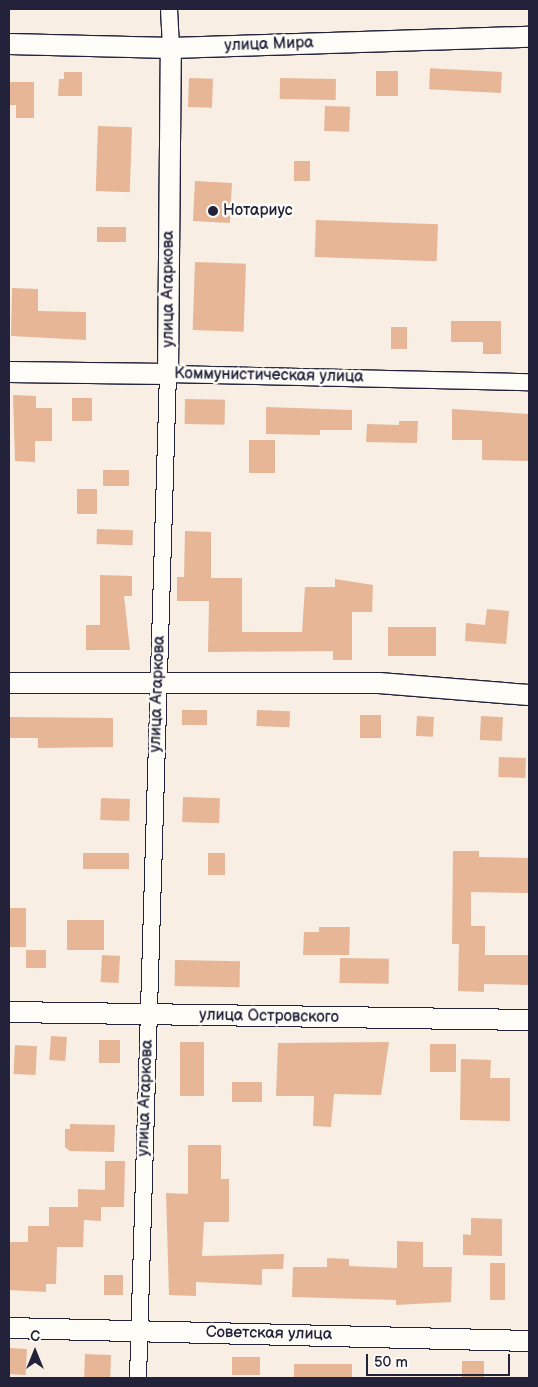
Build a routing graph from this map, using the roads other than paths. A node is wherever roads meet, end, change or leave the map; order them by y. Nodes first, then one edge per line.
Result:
1 (169, 9) edge
2 (529, 37) edge
3 (9, 44) edge
4 (171, 48) junction
5 (9, 372) edge
6 (168, 374) junction
7 (529, 382) edge
8 (158, 681) junction
9 (9, 683) edge
10 (529, 695) edge
11 (9, 1012) edge
12 (149, 1015) junction
13 (529, 1020) edge
14 (9, 1328) edge
15 (139, 1331) junction
16 (529, 1341) edge
17 (138, 1378) edge

1 - 4 street, улица Агаркова
2 - 4 street, улица Мира
3 - 4 street, улица Мира
4 - 6 street, улица Агаркова
5 - 6 street, Коммунистическая улица
6 - 7 street, Коммунистическая улица
6 - 8 street, улица Агаркова
8 - 9 street
8 - 10 street
8 - 12 street, улица Агаркова
11 - 12 street, улица Островского
12 - 13 street, улица Островского
12 - 15 street, улица Агаркова
14 - 15 street, Советская улица
15 - 16 street, Советская улица
15 - 17 street, улица Агаркова

